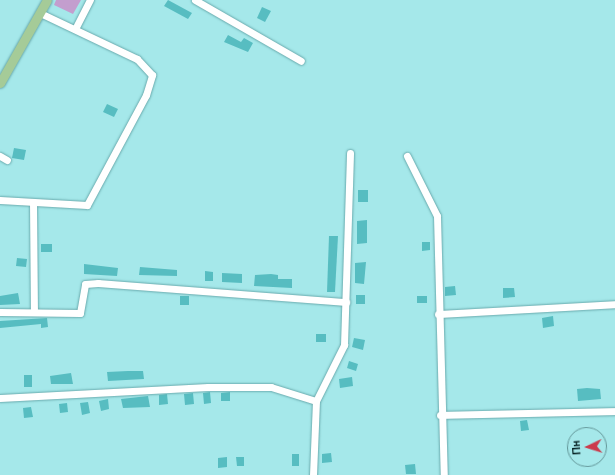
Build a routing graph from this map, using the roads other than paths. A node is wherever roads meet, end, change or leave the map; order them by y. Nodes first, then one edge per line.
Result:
1 (47, 0) edge
2 (90, 0) edge
3 (195, 0) edge
4 (40, 13) junction
5 (75, 29) junction
6 (301, 61) dead end
7 (0, 83) edge
8 (350, 153) dead end
9 (0, 156) edge
10 (407, 156) dead end
11 (7, 160) dead end
12 (0, 200) edge
13 (33, 202) junction
14 (346, 302) junction
15 (615, 304) edge
16 (34, 311) junction
17 (0, 312) edge
18 (438, 314) junction
19 (0, 398) edge
20 (316, 401) junction
21 (615, 411) edge
22 (440, 415) junction
23 (313, 475) edge
24 (444, 475) edge

1 - 4 main road
2 - 5 street
3 - 6 street
4 - 5 street
4 - 7 main road
5 - 13 street
8 - 14 street
9 - 11 street
10 - 18 street
12 - 13 street
13 - 16 street
14 - 16 street
14 - 20 street
15 - 18 street
16 - 17 street
18 - 22 street
19 - 20 street
20 - 23 street
21 - 22 street
22 - 24 street

